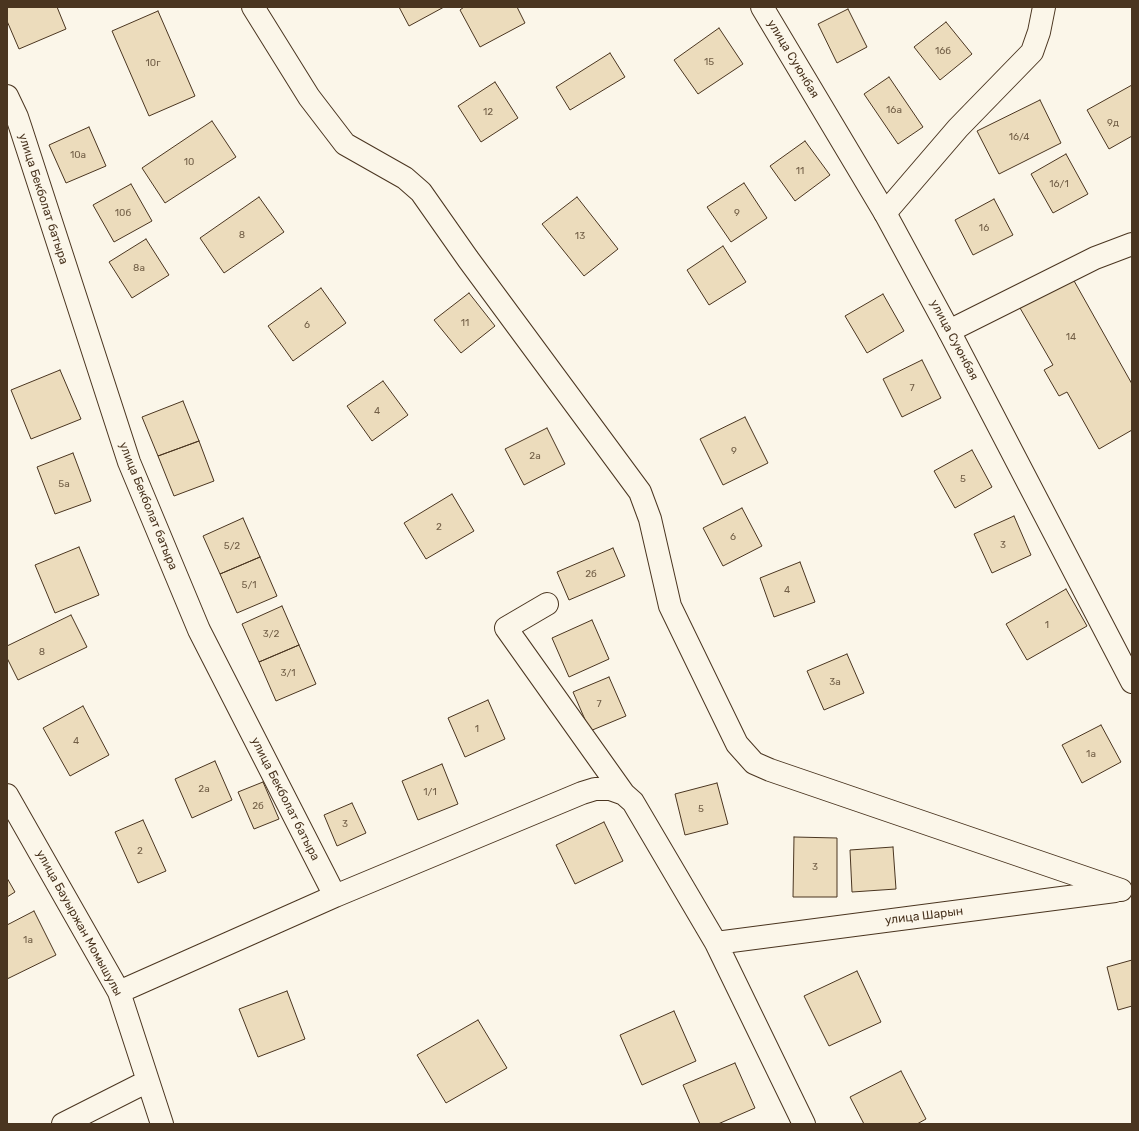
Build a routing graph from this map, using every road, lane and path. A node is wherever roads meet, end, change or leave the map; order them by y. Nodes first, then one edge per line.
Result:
1 (253, 7) edge
2 (762, 7) edge
3 (1044, 7) edge
4 (7, 96) edge
5 (14, 131) edge
6 (885, 213) junction
7 (1132, 244) edge
8 (950, 331) junction
9 (546, 604) dead end
10 (1132, 682) edge
11 (7, 794) edge
12 (624, 794) junction
13 (1126, 889) edge
14 (335, 896) junction
15 (716, 943) junction
16 (119, 992) junction
17 (148, 1081) junction
18 (63, 1124) edge
19 (162, 1124) edge
20 (804, 1124) edge

1 - 13 street
2 - 6 street, улица Суюнбая
3 - 6 street
4 - 5 street, улица Бекболат батыра
5 - 14 street, улица Бекболат батыра
6 - 8 street, улица Суюнбая
7 - 8 street
8 - 10 street, улица Суюнбая
9 - 12 street
11 - 16 street, улица Бауыржан Момышулы
12 - 14 street
12 - 15 street
13 - 15 street, улица Шарын
14 - 16 street
15 - 20 street
16 - 17 street, улица Бауыржан Момышулы
17 - 18 street
17 - 19 street, улица Бауыржан Момышулы

